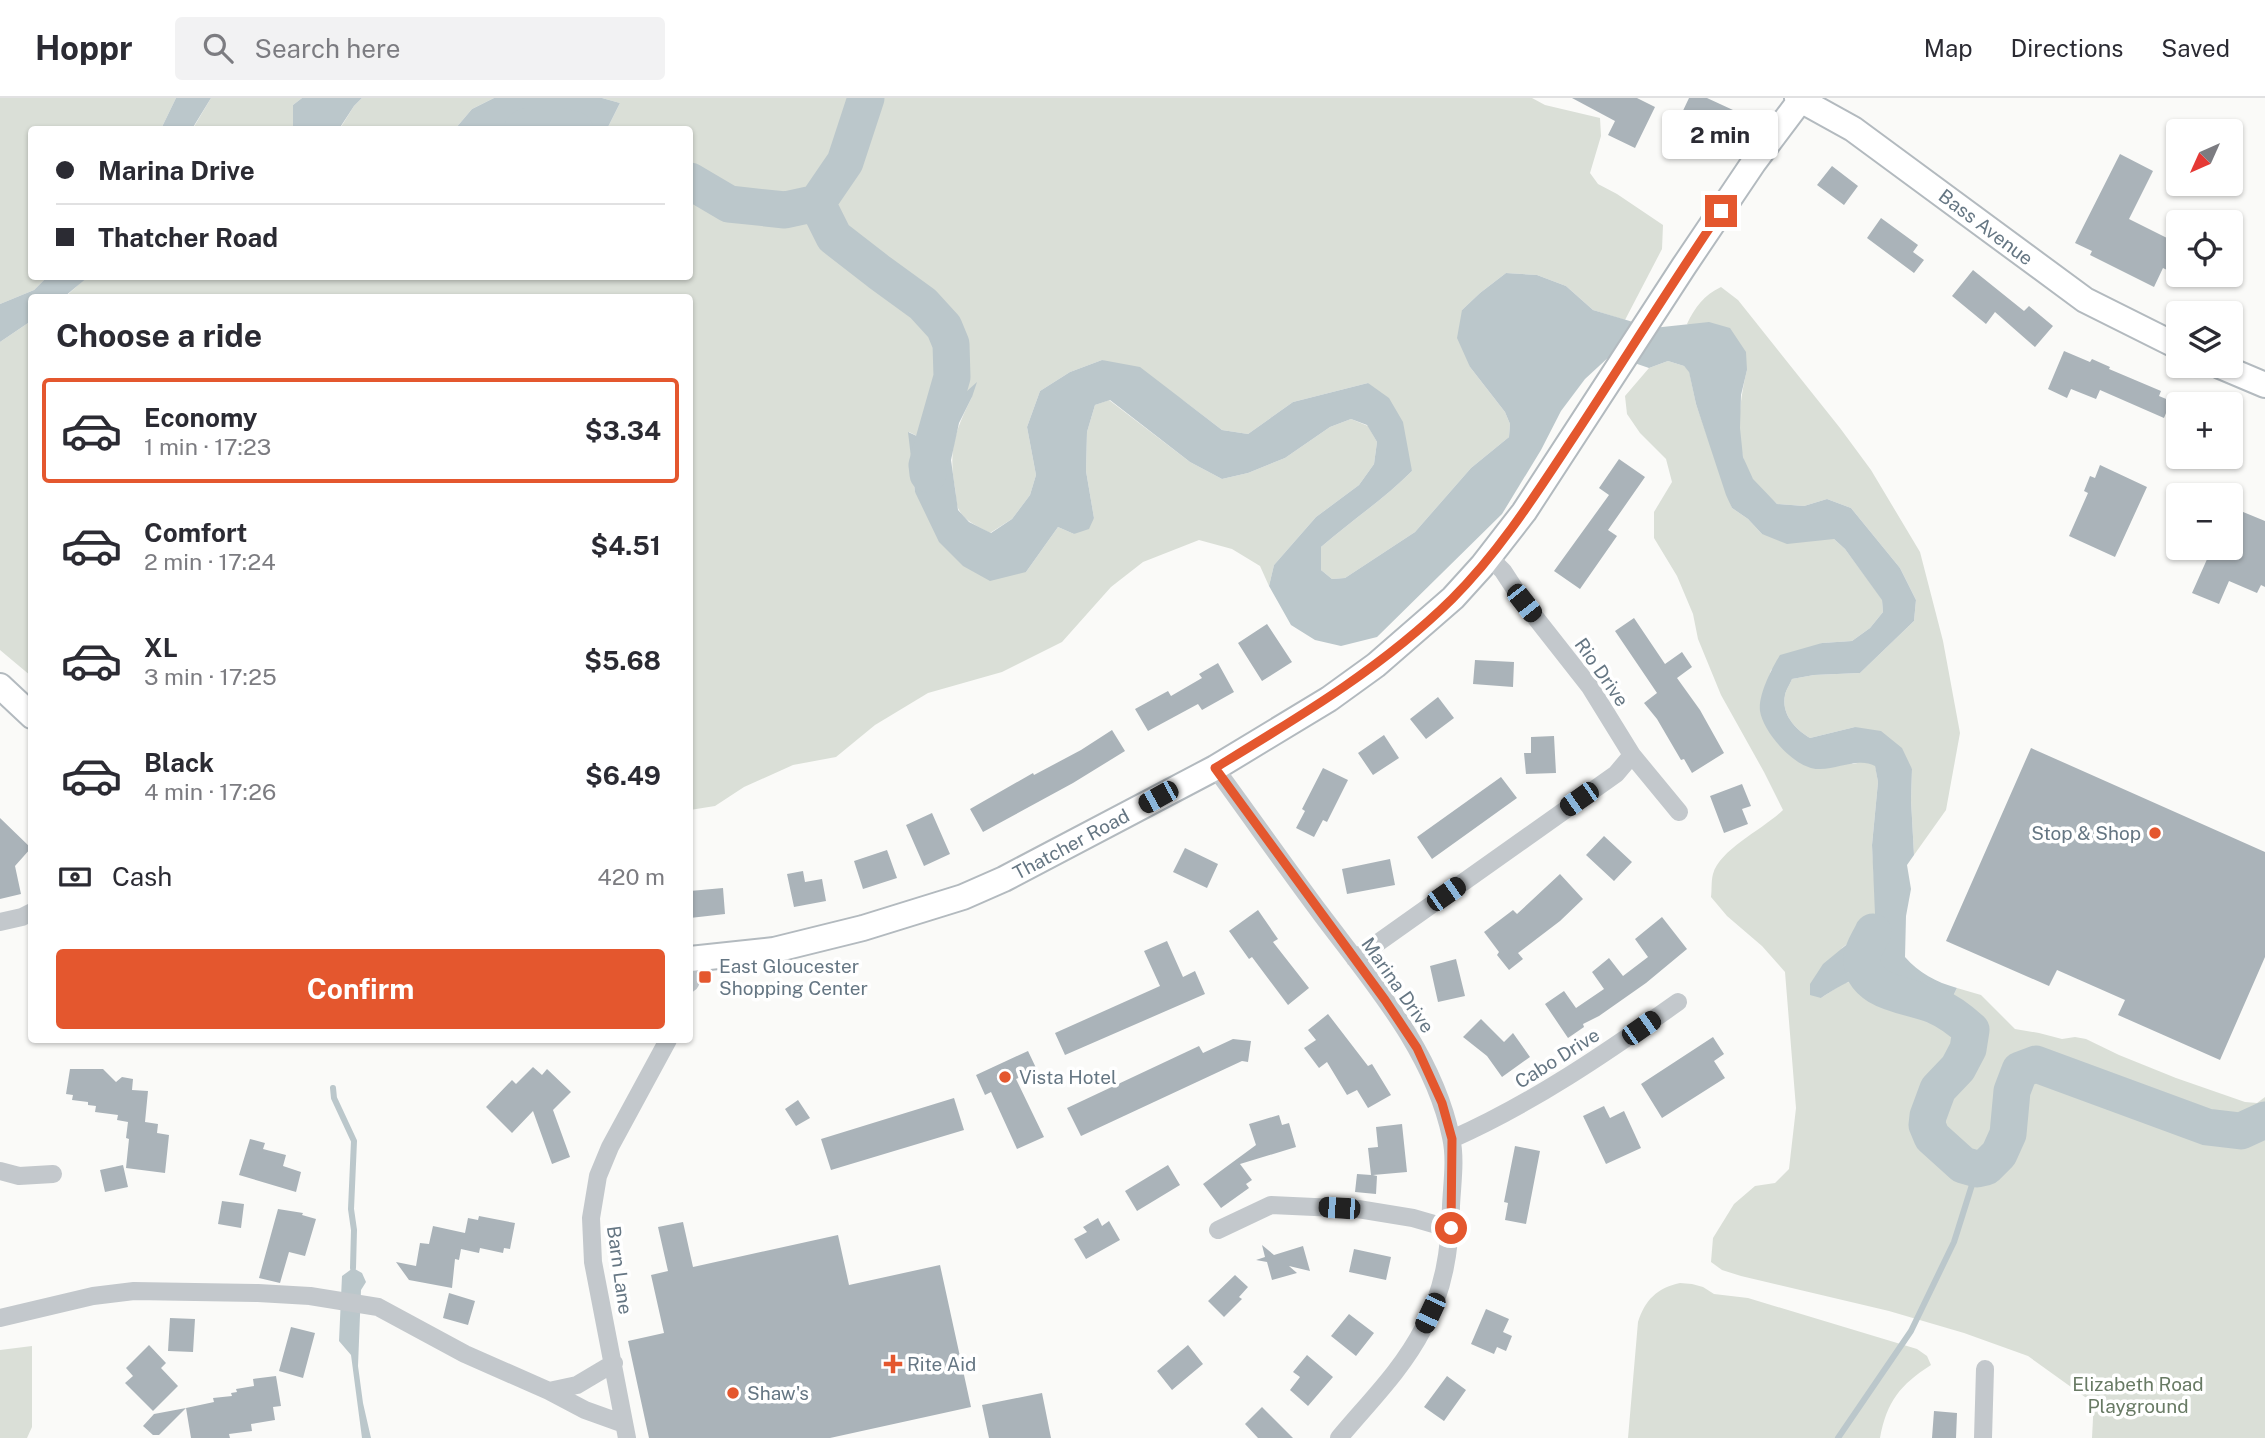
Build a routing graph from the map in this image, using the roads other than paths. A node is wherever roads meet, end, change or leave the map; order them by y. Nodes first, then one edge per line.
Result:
1 (1796, 98) edge
2 (2166, 340) edge
3 (2243, 376) edge
4 (2265, 385) edge
5 (1489, 557) junction
6 (0, 686) edge
7 (28, 712) edge
8 (1632, 755) junction
9 (1215, 768) junction
10 (1679, 812) dead end
11 (28, 914) edge
12 (0, 922) edge
13 (695, 958) edge
14 (1355, 959) junction
15 (1678, 1002) dead end
16 (666, 1043) edge
17 (1452, 1139) junction
18 (0, 1171) edge
19 (53, 1174) dead end
20 (1451, 1228) junction
21 (1218, 1230) dead end
22 (0, 1318) edge
23 (614, 1363) junction
24 (1985, 1369) dead end
25 (549, 1391) junction
26 (626, 1431) edge
27 (1339, 1438) edge
28 (1983, 1438) edge

1 - 2 main road, Bass Avenue
1 - 5 main road, Thatcher Road
3 - 4 main road
5 - 8 street, Rio Drive
5 - 9 main road, Thatcher Road
6 - 7 main road
8 - 10 street, Rio Drive
8 - 14 street
9 - 13 main road, Thatcher Road
9 - 14 street, Marina Drive
11 - 12 street
14 - 17 street, Marina Drive
15 - 17 street, Cabo Drive
16 - 23 street, Barn Lane
17 - 20 street, Marina Drive
18 - 19 street
20 - 21 street
20 - 27 street, Marina Drive
22 - 25 street
23 - 25 street
23 - 26 street, Barn Lane
24 - 28 street
25 - 26 street

